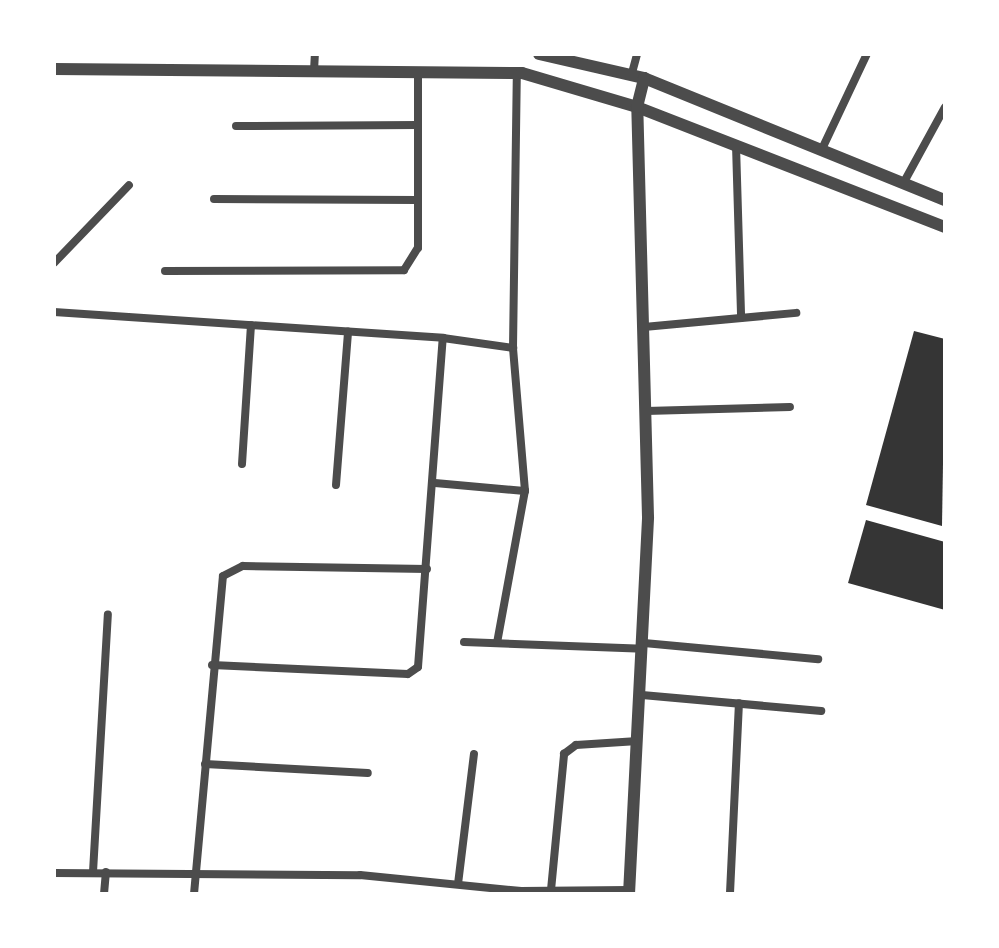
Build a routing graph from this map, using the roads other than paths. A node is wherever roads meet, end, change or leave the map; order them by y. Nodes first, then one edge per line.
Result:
1 (315, 54) edge
2 (539, 54) edge
3 (637, 54) edge
4 (867, 54) edge
5 (54, 69) edge
6 (314, 71) junction
7 (418, 71) junction
8 (517, 73) junction
9 (638, 76) junction
10 (637, 107) junction
11 (945, 107) edge
12 (418, 125) junction
13 (236, 126) dead end
14 (736, 145) junction
15 (822, 149) junction
16 (904, 182) junction
17 (129, 185) dead end
18 (214, 199) dead end
19 (418, 200) junction
20 (945, 200) edge
21 (945, 227) edge
22 (54, 263) edge
23 (165, 271) dead end
24 (54, 312) edge
25 (796, 313) dead end
26 (741, 318) junction
27 (251, 325) junction
28 (644, 327) junction
29 (348, 331) junction
30 (443, 338) junction
31 (513, 348) junction
32 (790, 407) dead end
33 (646, 411) junction
34 (242, 464) dead end
35 (435, 483) junction
36 (336, 485) dead end
37 (525, 491) junction
38 (427, 569) junction
39 (108, 614) dead end
40 (464, 642) dead end
41 (497, 643) junction
42 (644, 646) junction
43 (818, 659) dead end
44 (212, 665) junction
45 (642, 695) junction
46 (739, 703) junction
47 (821, 711) dead end
48 (639, 741) junction
49 (474, 754) dead end
50 (205, 764) junction
51 (368, 773) dead end
52 (195, 871) junction
53 (93, 872) junction
54 (106, 872) junction
55 (54, 873) edge
56 (458, 884) junction
57 (551, 890) junction
58 (629, 892) edge
59 (730, 893) edge
60 (104, 894) edge
61 (194, 894) edge

1 - 6 street
2 - 9 street
3 - 9 street
4 - 15 street
5 - 6 street
6 - 7 street
7 - 8 street
7 - 12 street
8 - 10 street
8 - 31 street
9 - 10 street
9 - 15 street
10 - 14 street
10 - 28 street
11 - 16 street
12 - 13 street
12 - 19 street
14 - 21 street
14 - 26 street
15 - 16 street
16 - 20 street
17 - 22 street
18 - 19 street
19 - 23 street
24 - 27 street
25 - 26 street
26 - 28 street
27 - 29 street
27 - 34 street
28 - 33 street
29 - 30 street
29 - 36 street
30 - 31 street
30 - 35 street
31 - 37 street
32 - 33 street
33 - 42 street
35 - 37 street
35 - 38 street
37 - 41 street
38 - 44 street
38 - 44 street
39 - 53 street
40 - 41 street
41 - 42 street
42 - 43 street
42 - 45 street
44 - 50 street
45 - 46 street
45 - 48 street
46 - 47 street
46 - 59 street
48 - 57 street
48 - 58 street
49 - 56 street
50 - 51 street
50 - 52 street
52 - 54 street
52 - 56 street
52 - 61 street
53 - 54 street
53 - 55 street
54 - 60 street
56 - 57 street
57 - 58 street

